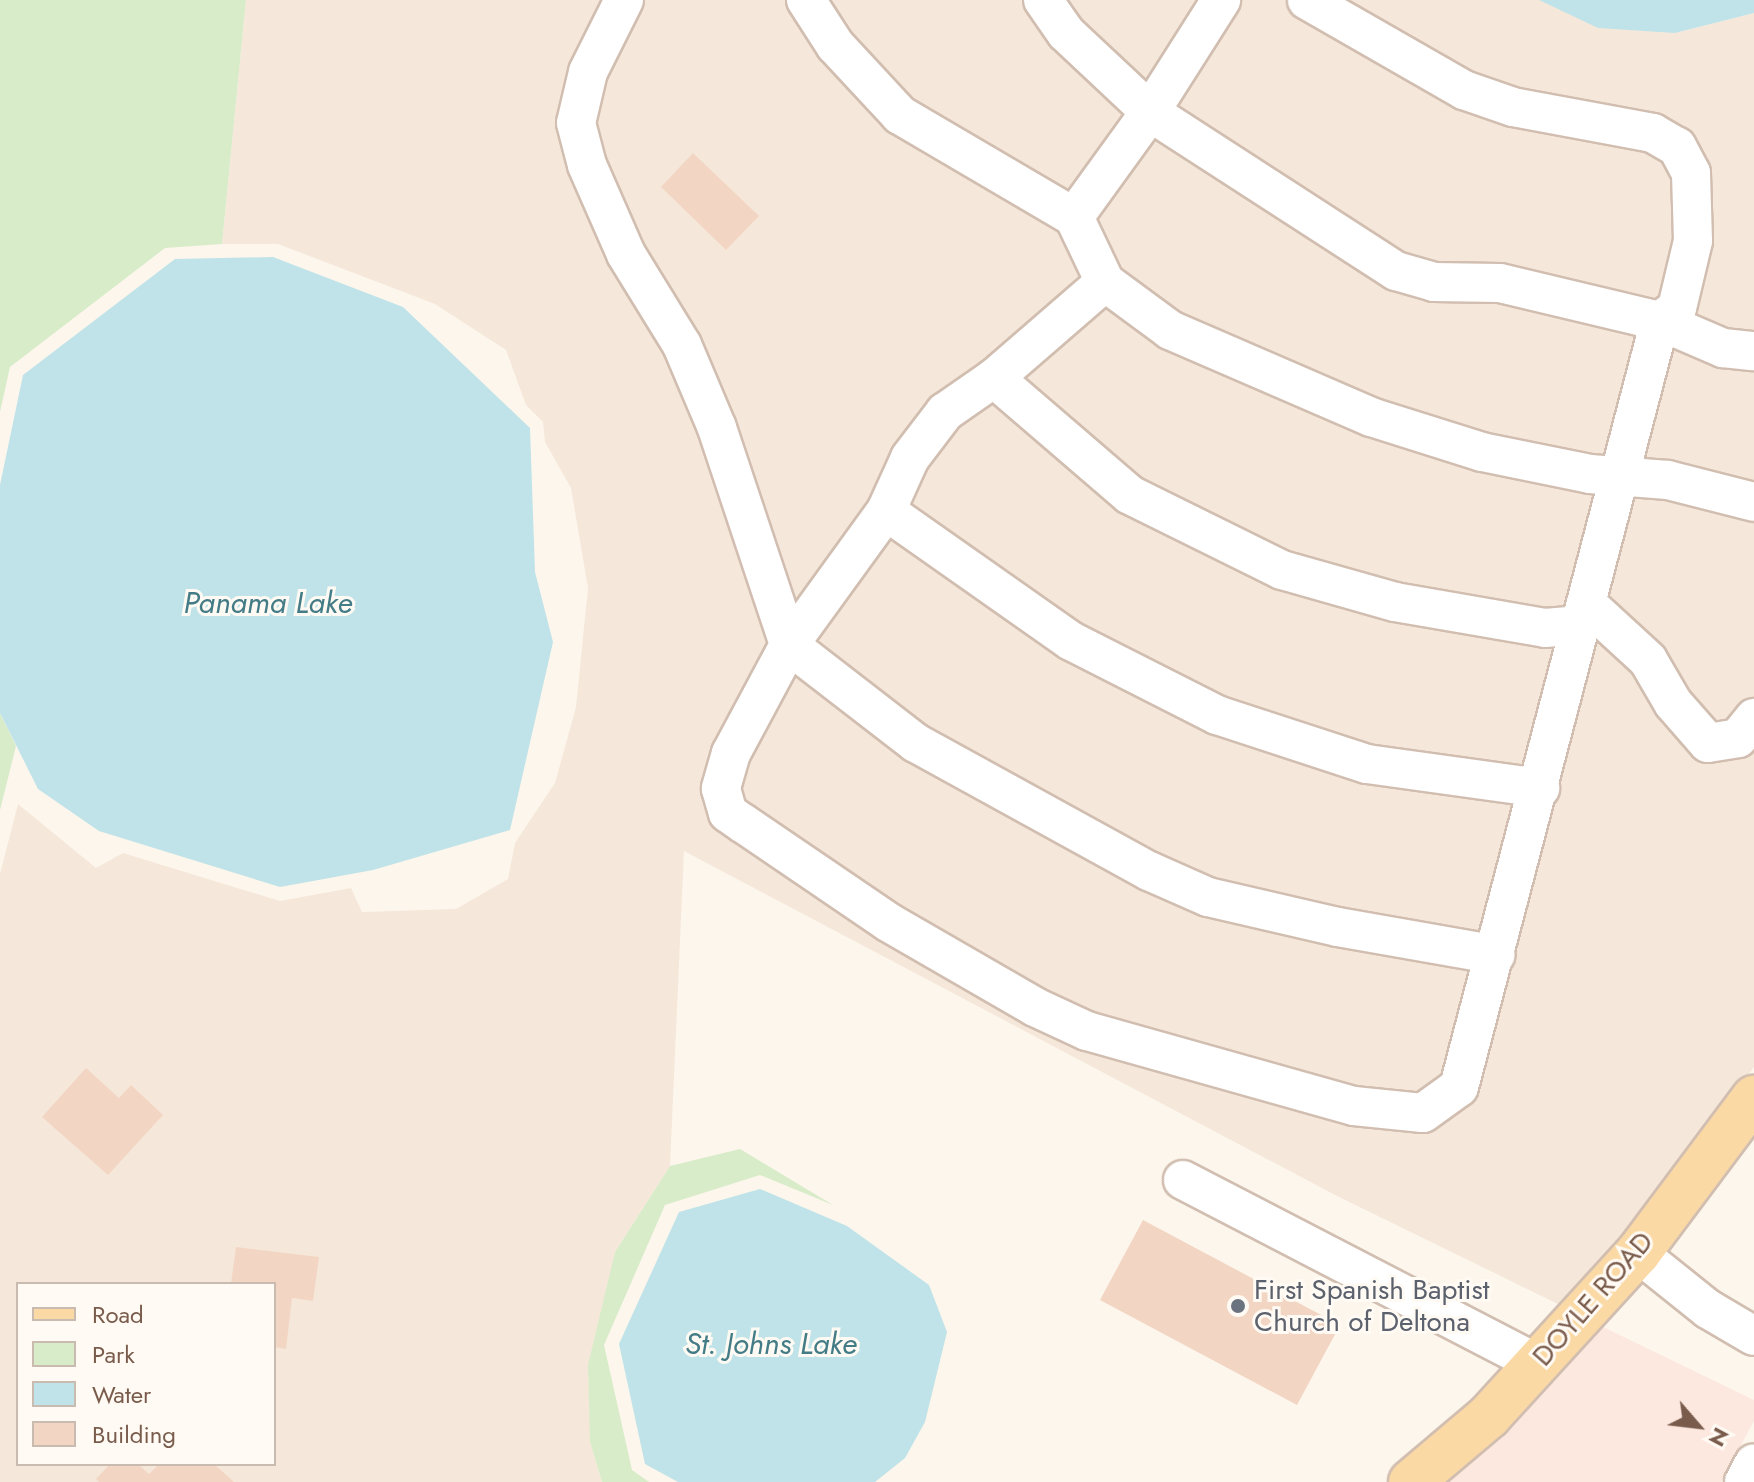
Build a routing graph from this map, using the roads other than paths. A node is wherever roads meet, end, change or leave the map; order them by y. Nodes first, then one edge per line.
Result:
1 (624, 0) edge
2 (806, 0) edge
3 (1043, 0) edge
4 (1221, 0) edge
5 (1307, 0) edge
6 (1150, 112) junction
7 (1074, 217) junction
8 (1105, 282) junction
9 (1660, 321) junction
10 (1754, 351) edge
11 (994, 378) junction
12 (1618, 476) junction
13 (1754, 502) edge
14 (886, 511) junction
15 (1583, 614) junction
16 (789, 645) junction
17 (1754, 718) edge
18 (1540, 788) junction
19 (1496, 955) junction
20 (1754, 1098) edge
21 (1183, 1180) dead end
22 (1638, 1253) junction
23 (1754, 1336) edge
24 (1536, 1363) junction
25 (1754, 1463) edge
26 (1411, 1482) edge
27 (1744, 1482) edge

1 - 16 street
2 - 7 street
3 - 6 street
4 - 6 street
5 - 9 street
6 - 7 street
6 - 9 street
7 - 8 street
8 - 11 street
8 - 12 street
9 - 10 street
9 - 12 street
11 - 14 street
11 - 15 street
12 - 13 street
12 - 15 street
14 - 16 street
14 - 18 street
15 - 17 street
15 - 18 street
16 - 19 street
16 - 19 street
18 - 19 street
20 - 22 main road, DOYLE ROAD
21 - 24 street
22 - 23 street
22 - 24 main road, DOYLE ROAD
24 - 26 main road, DOYLE ROAD
25 - 27 street

